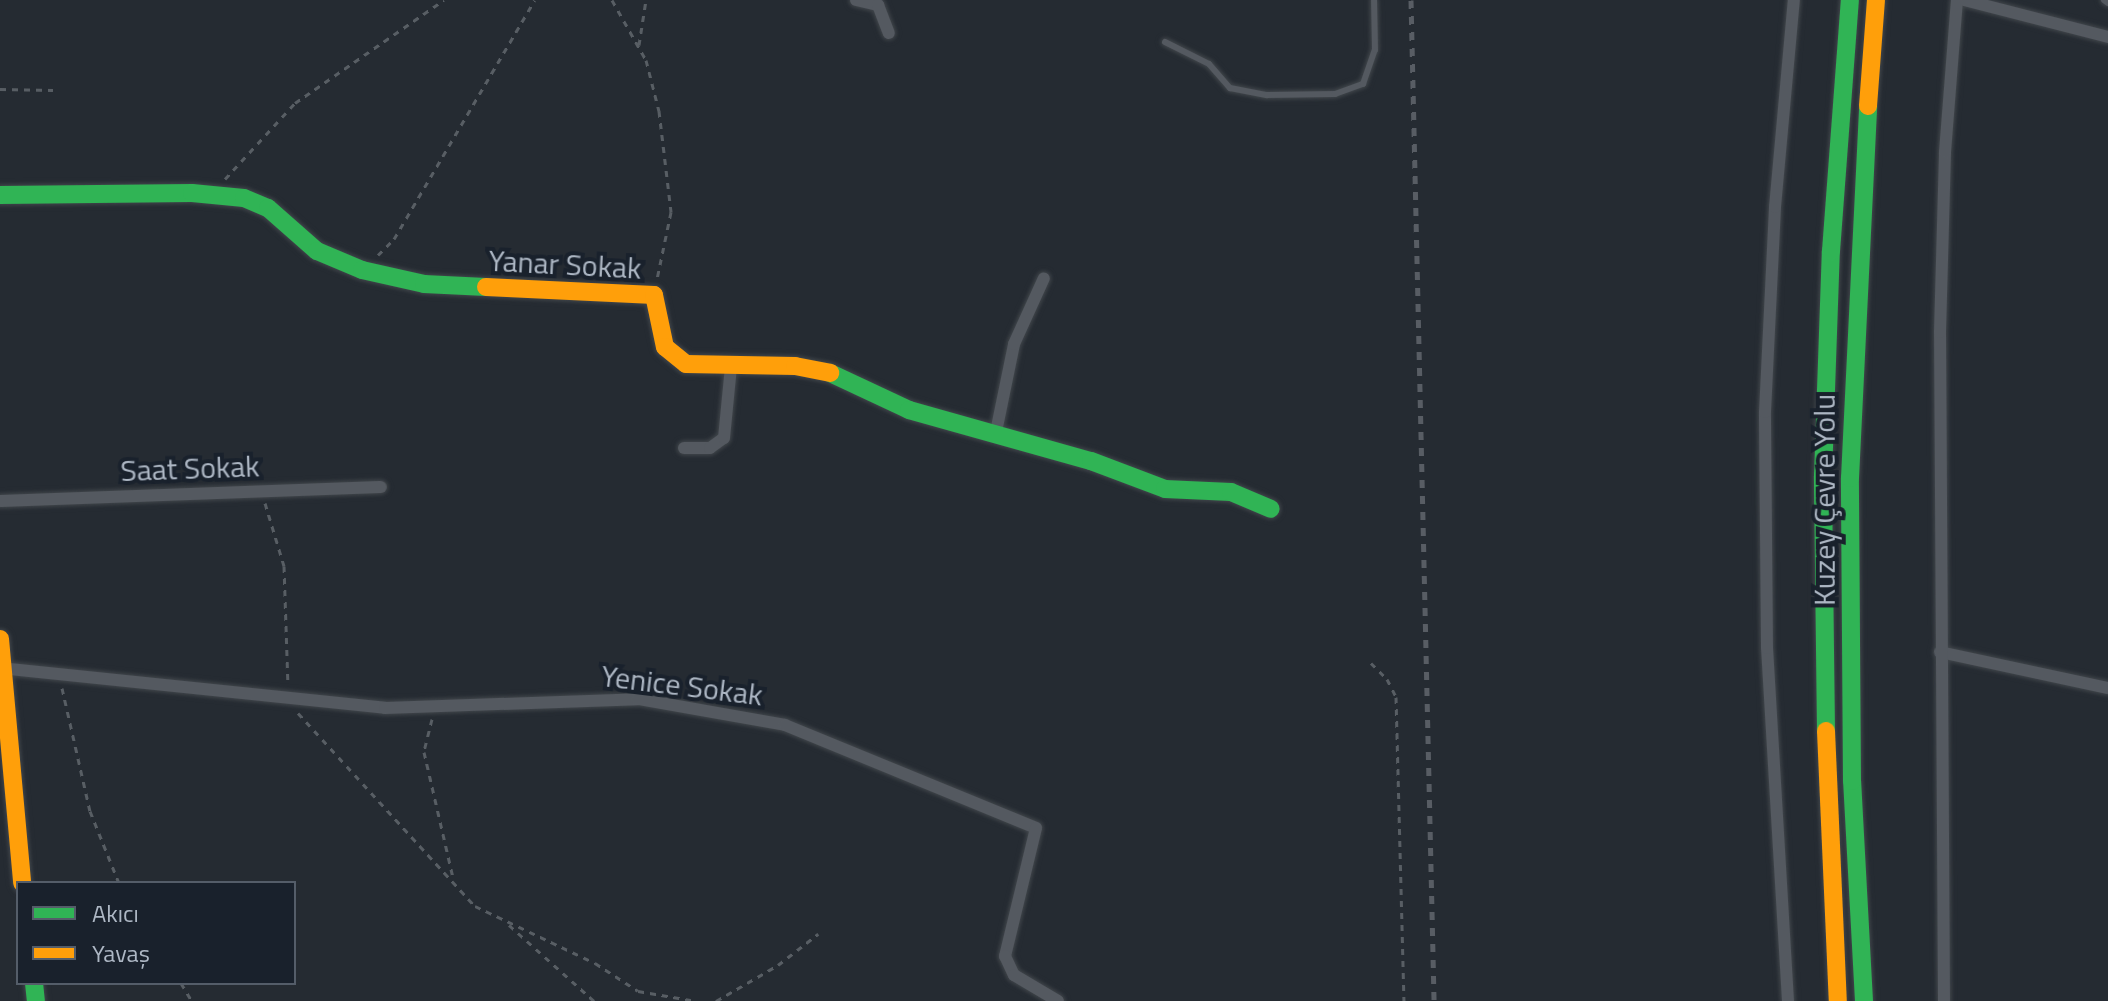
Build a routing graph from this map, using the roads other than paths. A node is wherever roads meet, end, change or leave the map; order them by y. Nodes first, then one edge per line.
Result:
1 (856, 0) edge
2 (1374, 0) edge
3 (1794, 0) edge
4 (1850, 0) edge
5 (1876, 0) edge
6 (1957, 0) edge
7 (1964, 0) edge
8 (889, 33) dead end
9 (2107, 35) edge
10 (1165, 42) dead end
11 (0, 195) edge
12 (1044, 278) dead end
13 (731, 366) junction
14 (996, 432) junction
15 (684, 448) dead end
16 (381, 487) dead end
17 (0, 501) edge
18 (1271, 509) dead end
19 (0, 639) edge
20 (1940, 652) junction
21 (1, 668) edge
22 (2108, 688) edge
23 (22, 881) edge
24 (1058, 1001) edge
25 (1788, 1001) edge
26 (1838, 1001) edge
27 (1864, 1001) edge
28 (1944, 1001) edge

1 - 8 street
2 - 10 lane
3 - 25 street
4 - 26 main road, Kuzey Çevre Yolu
5 - 27 main road, Kuzey Çevre Yolu
6 - 20 street
7 - 9 street
11 - 13 main road, Yanar Sokak
12 - 14 street
13 - 14 main road, Yanar Sokak
13 - 15 street
14 - 18 main road, Yanar Sokak
16 - 17 street, Saat Sokak
19 - 21 main road
20 - 22 street
20 - 28 street
21 - 23 main road
21 - 24 street, Yenice Sokak

